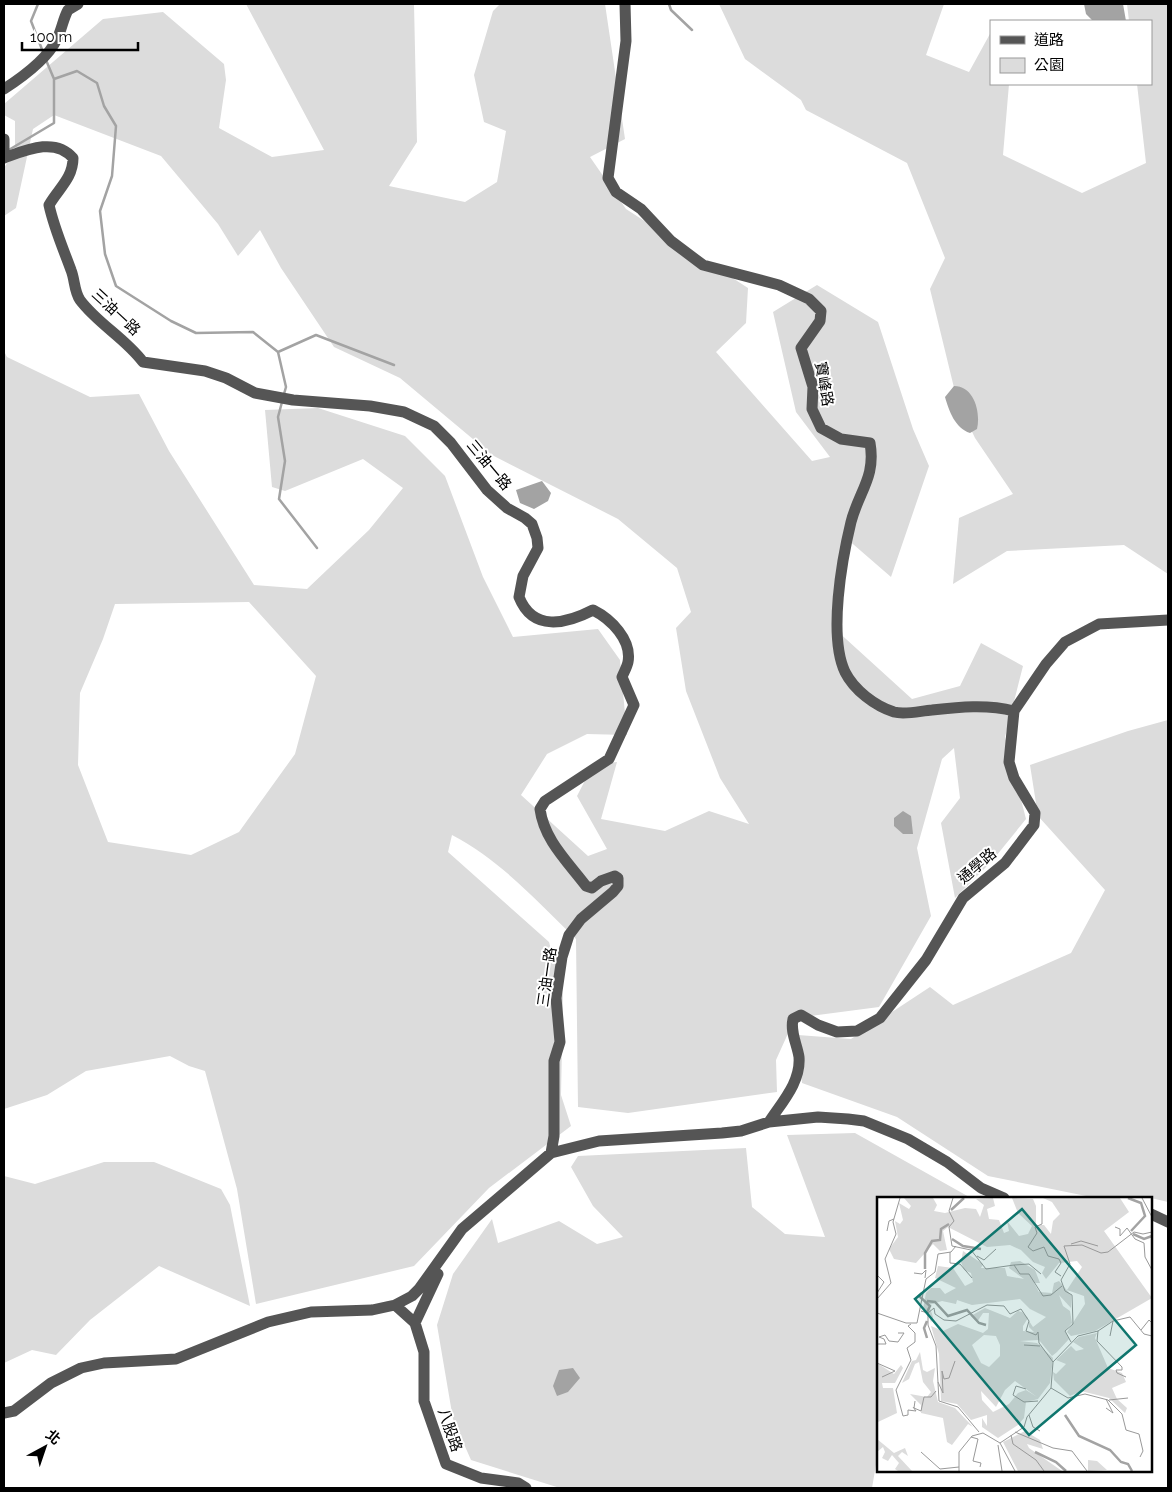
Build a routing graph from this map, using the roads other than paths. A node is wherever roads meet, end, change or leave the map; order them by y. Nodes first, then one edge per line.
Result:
1 (78, 4) edge
2 (626, 4) edge
3 (4, 89) edge
4 (4, 139) edge
5 (4, 158) edge
6 (1168, 620) edge
7 (1014, 711) junction
8 (769, 1122) junction
9 (551, 1153) junction
10 (1002, 1197) edge
11 (1152, 1214) edge
12 (1168, 1222) edge
13 (452, 1243) junction
14 (395, 1305) junction
15 (415, 1323) junction
16 (4, 1413) edge
17 (526, 1488) edge

1 - 3 street
2 - 7 street, 寶峰路
4 - 5 street
5 - 9 street, 三油一路
6 - 7 street, 通學路
7 - 8 street, 通學路
8 - 9 street
8 - 10 street
9 - 13 street
11 - 12 street
13 - 14 street
13 - 15 street
14 - 15 street
14 - 16 street
15 - 17 street, 八股路

